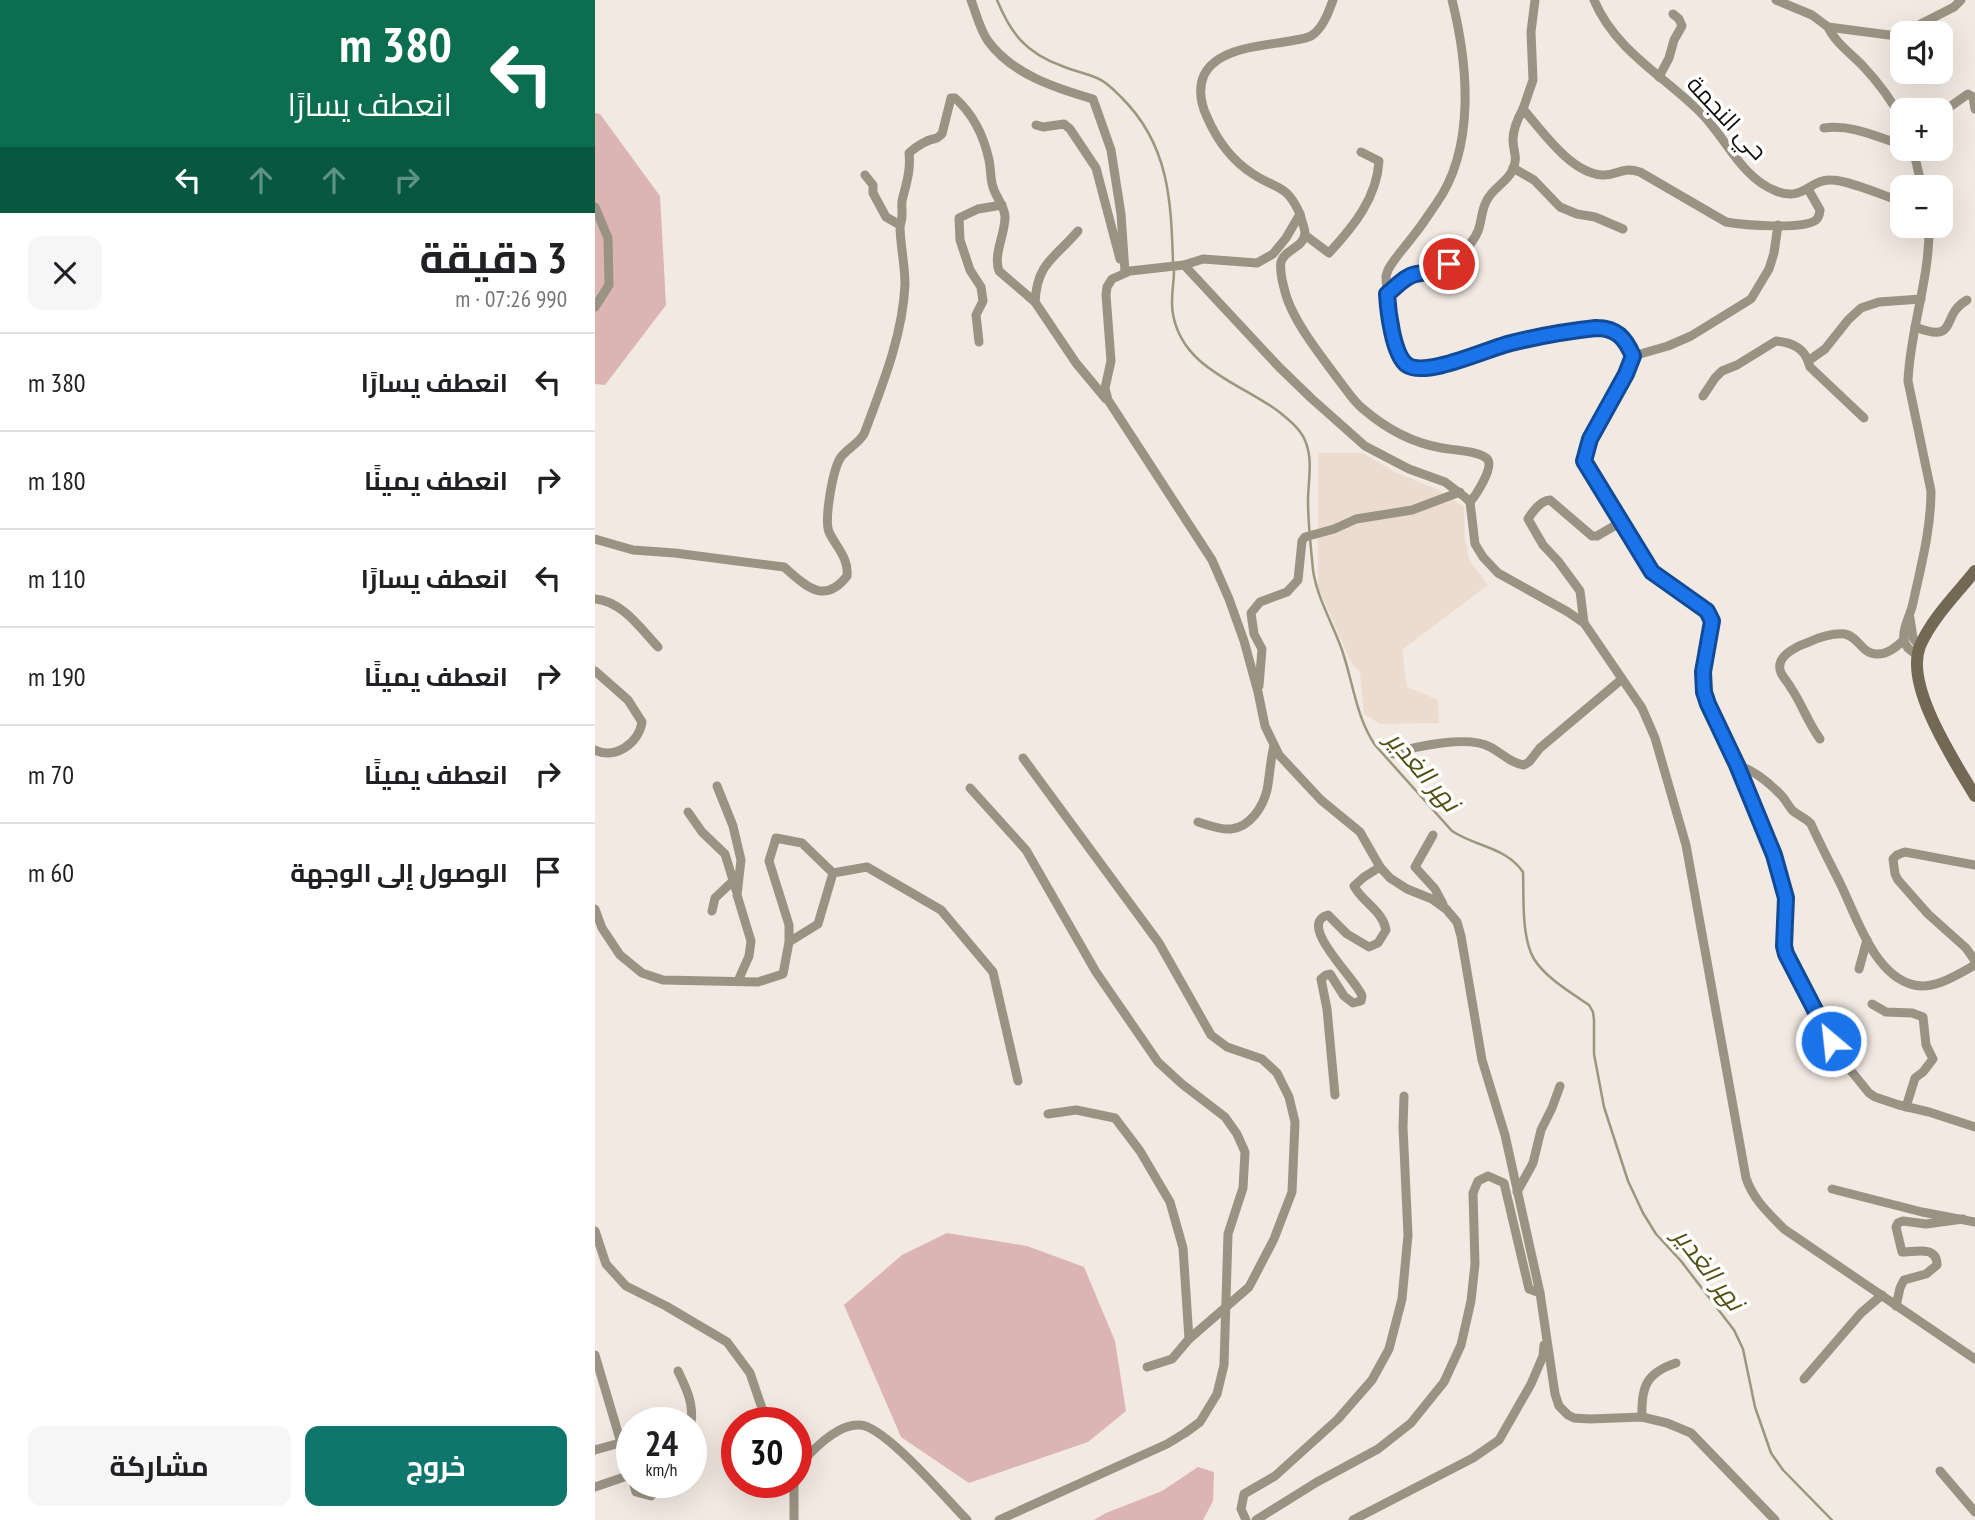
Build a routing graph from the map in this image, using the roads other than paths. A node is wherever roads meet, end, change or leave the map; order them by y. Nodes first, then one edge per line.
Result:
1 (971, 0) edge
2 (1333, 0) edge
3 (1452, 0) edge
4 (1535, 0) edge
5 (1594, 0) edge
6 (1776, 0) edge
7 (1961, 0) edge
8 (1673, 14) dead end
9 (1927, 21) edge
10 (1828, 27) junction
11 (1890, 36) edge
12 (1659, 77) junction
13 (1890, 98) edge
14 (1953, 105) edge
15 (1523, 109) junction
16 (1975, 109) edge
17 (1036, 125) dead end
18 (1824, 128) dead end
19 (1890, 141) edge
20 (1361, 152) dead end
21 (1513, 168) junction
22 (865, 175) dead end
23 (1808, 190) junction
24 (1890, 198) edge
25 (595, 207) edge
26 (1004, 210) junction
27 (1300, 214) junction
28 (900, 225) junction
29 (1778, 225) junction
30 (1623, 229) dead end
31 (1078, 232) dead end
32 (1304, 235) junction
33 (1929, 238) edge
34 (1184, 265) junction
35 (1125, 269) junction
36 (1387, 294) junction
37 (1921, 299) junction
38 (1967, 300) dead end
39 (1035, 302) junction
40 (595, 307) edge
41 (1915, 327) junction
42 (979, 342) dead end
43 (1633, 356) junction
44 (1808, 361) junction
45 (1703, 396) dead end
46 (1108, 400) junction
47 (1864, 418) dead end
48 (1460, 492) junction
49 (1470, 502) junction
50 (1621, 522) junction
51 (595, 539) edge
52 (1975, 572) edge
53 (595, 599) edge
54 (1910, 616) junction
55 (1584, 623) junction
56 (1904, 640) junction
57 (659, 647) dead end
58 (1919, 651) junction
59 (595, 671) edge
60 (1622, 678) junction
61 (1258, 692) junction
62 (1820, 740) dead end
63 (1274, 746) junction
64 (595, 750) edge
65 (1393, 754) dead end
66 (1023, 758) dead end
67 (1737, 765) junction
68 (717, 786) dead end
69 (970, 788) dead end
70 (1975, 796) edge
71 (688, 813) dead end
72 (1198, 822) dead end
73 (1433, 835) dead end
74 (1975, 865) edge
75 (1380, 867) junction
76 (833, 873) junction
77 (733, 881) junction
78 (737, 895) junction
79 (595, 909) edge
80 (1446, 909) junction
81 (712, 911) dead end
82 (1867, 940) junction
83 (789, 942) junction
84 (1975, 963) edge
85 (1859, 969) dead end
86 (738, 981) junction
87 (1872, 1004) dead end
88 (1018, 1081) dead end
89 (1560, 1086) dead end
90 (1335, 1095) dead end
91 (1403, 1096) dead end
92 (1906, 1107) junction
93 (1048, 1114) dead end
94 (1975, 1127) edge
95 (1832, 1189) dead end
96 (1517, 1192) junction
97 (1963, 1219) junction
98 (1975, 1222) edge
99 (595, 1231) edge
100 (1540, 1293) junction
101 (1882, 1295) junction
102 (1896, 1306) junction
103 (1225, 1308) junction
104 (1546, 1333) junction
105 (1189, 1339) junction
106 (595, 1355) edge
107 (1975, 1360) edge
108 (1676, 1363) dead end
109 (1147, 1367) dead end
110 (678, 1371) dead end
111 (1804, 1379) dead end
112 (692, 1407) edge
113 (762, 1407) edge
114 (1642, 1417) junction
115 (616, 1429) edge
116 (616, 1444) edge
117 (595, 1450) edge
118 (812, 1452) edge
119 (1940, 1471) dead end
120 (616, 1482) edge
121 (595, 1487) edge
122 (794, 1498) edge
123 (1975, 1512) edge
124 (794, 1520) edge
125 (967, 1520) edge
126 (999, 1520) edge
127 (1246, 1520) edge
128 (1256, 1520) edge
129 (1353, 1520) edge
130 (1775, 1520) edge

1 - 35 street
2 - 27 street
3 - 36 street
4 - 15 street
5 - 12 street, حي النجمة
6 - 10 street
7 - 9 street
8 - 12 street
10 - 11 street
10 - 13 street
12 - 23 street, حي النجمة
14 - 16 street
15 - 21 street
15 - 29 street
17 - 35 street
18 - 19 street
20 - 32 street
21 - 30 street
21 - 36 street
22 - 28 street
23 - 24 street, حي النجمة
23 - 29 street
25 - 40 street
26 - 28 street
26 - 39 street
26 - 42 street
27 - 32 street
27 - 34 street
28 - 51 street
29 - 43 street
31 - 39 street
32 - 49 street
33 - 37 street
34 - 35 street
34 - 48 street
35 - 46 street
36 - 43 street
37 - 41 street
37 - 44 street
38 - 41 street
39 - 46 street
41 - 54 street
43 - 50 street
44 - 45 street
44 - 47 street
46 - 61 street
48 - 49 street
48 - 61 street
49 - 55 street
50 - 55 street
50 - 67 street
52 - 58 main road
53 - 57 street
54 - 56 street
54 - 58 street
55 - 60 street
56 - 58 street
56 - 62 street
58 - 70 main road
59 - 64 street
60 - 65 street
60 - 101 street
61 - 63 street
63 - 72 street
63 - 75 street
66 - 103 street
67 - 82 street
67 - 92 street
68 - 78 street
69 - 103 street
71 - 77 street
73 - 80 street
74 - 84 street
75 - 80 street
75 - 90 street
76 - 83 street
76 - 83 street
76 - 88 street
77 - 78 street
77 - 81 street
78 - 86 street
79 - 86 street
80 - 96 street
82 - 84 street
82 - 85 street
83 - 86 street
87 - 92 street
89 - 96 street
91 - 127 street
92 - 94 street
93 - 105 street
95 - 97 street
96 - 100 street
97 - 98 street
97 - 102 street
99 - 113 street
100 - 104 street
100 - 128 street
101 - 102 street
101 - 111 street
102 - 107 street
103 - 105 street
103 - 126 street
104 - 114 street
104 - 129 street
105 - 109 street
106 - 115 street
108 - 114 street
110 - 112 street
114 - 130 street
116 - 117 street
118 - 125 street
119 - 123 street
120 - 121 street
122 - 124 street

